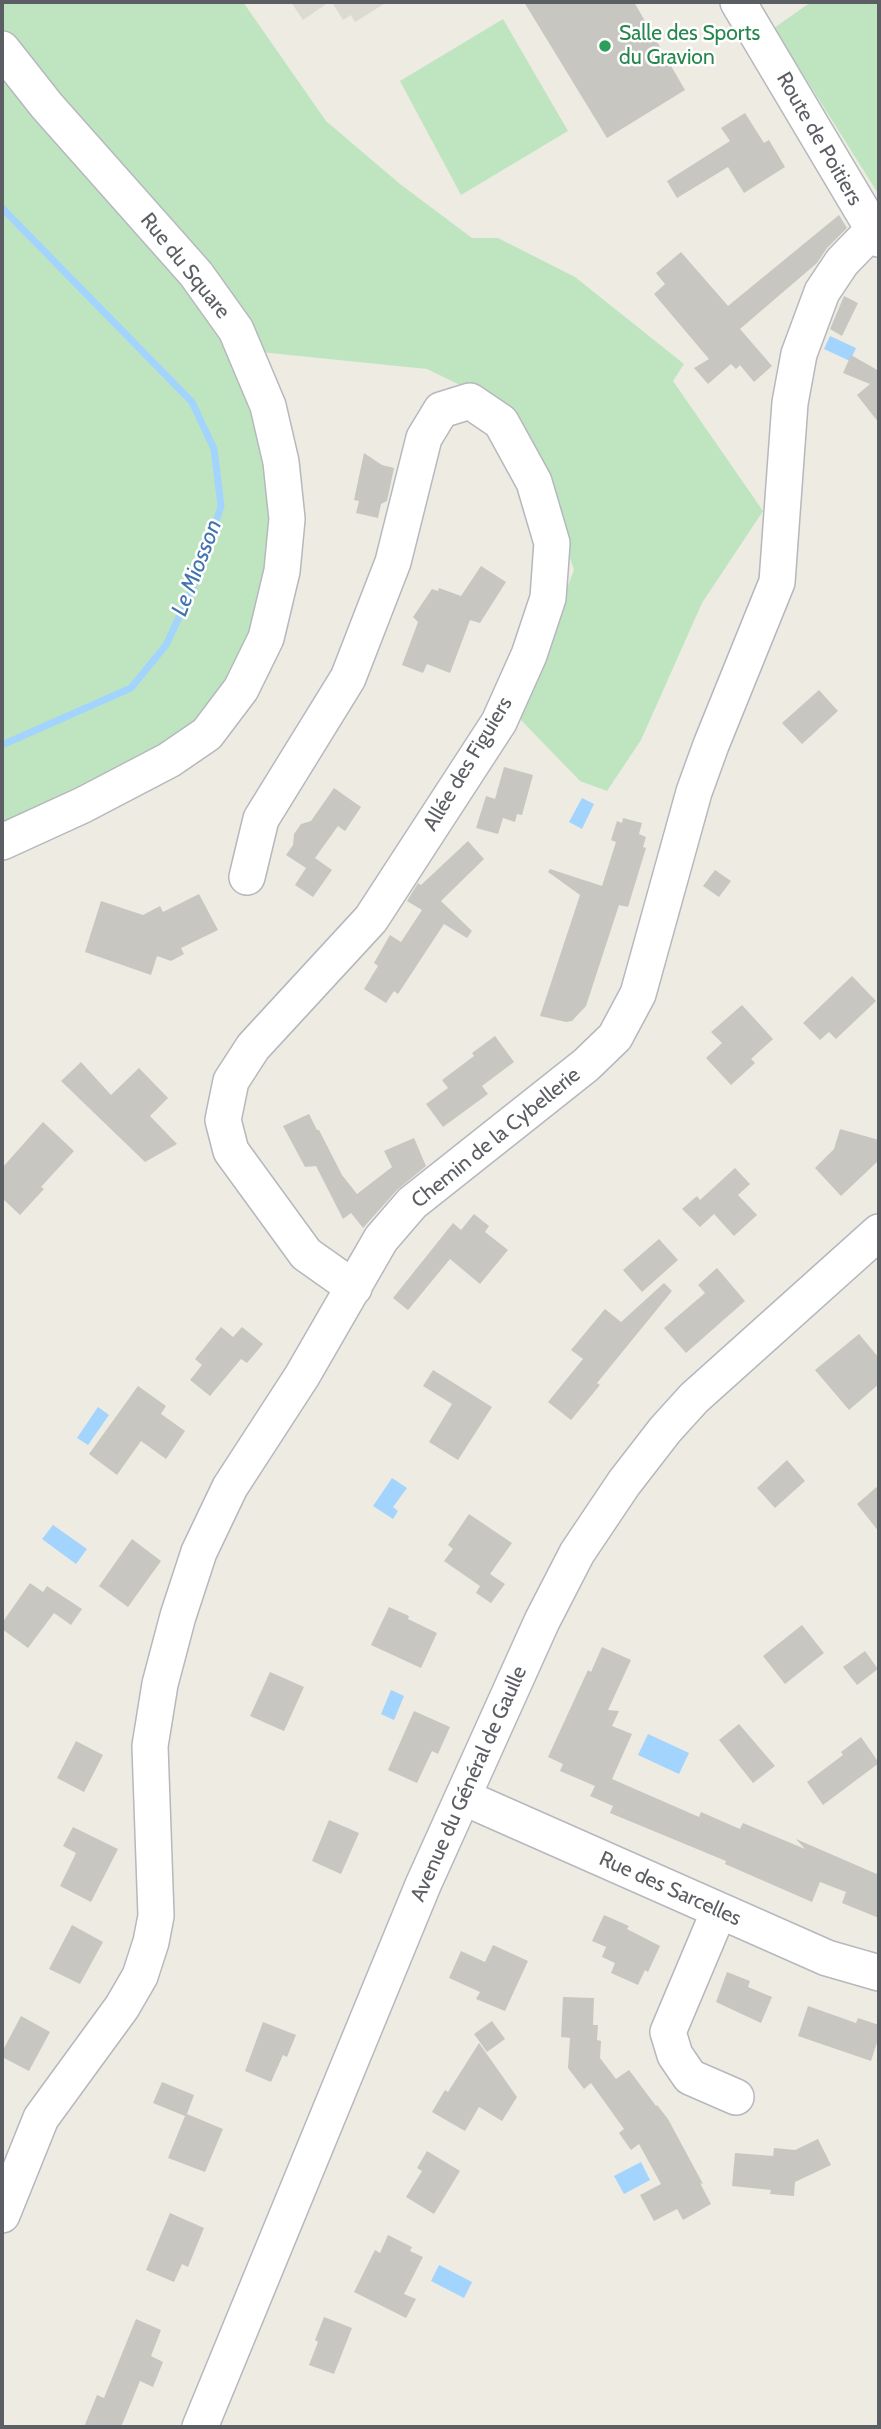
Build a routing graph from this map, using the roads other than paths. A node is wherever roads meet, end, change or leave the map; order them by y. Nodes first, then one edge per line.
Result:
1 (738, 2) edge
2 (2, 50) edge
3 (876, 235) edge
4 (2, 842) edge
5 (247, 877) dead end
6 (879, 1232) edge
7 (354, 1288) junction
8 (463, 1797) junction
9 (719, 1911) junction
10 (879, 1973) edge
11 (736, 2097) dead end
12 (2, 2215) edge
13 (200, 2427) edge

1 - 3 street, Route de Poitiers
2 - 4 street, Rue du Square
3 - 7 street, Chemin de la Cybellerie
5 - 7 street, Allée des Figuiers
6 - 8 street, Avenue du Général de Gaulle
7 - 12 street, Chemin de la Cybellerie
8 - 9 street, Rue des Sarcelles
8 - 13 street, Avenue du Général de Gaulle
9 - 10 street, Rue des Sarcelles
9 - 11 street

